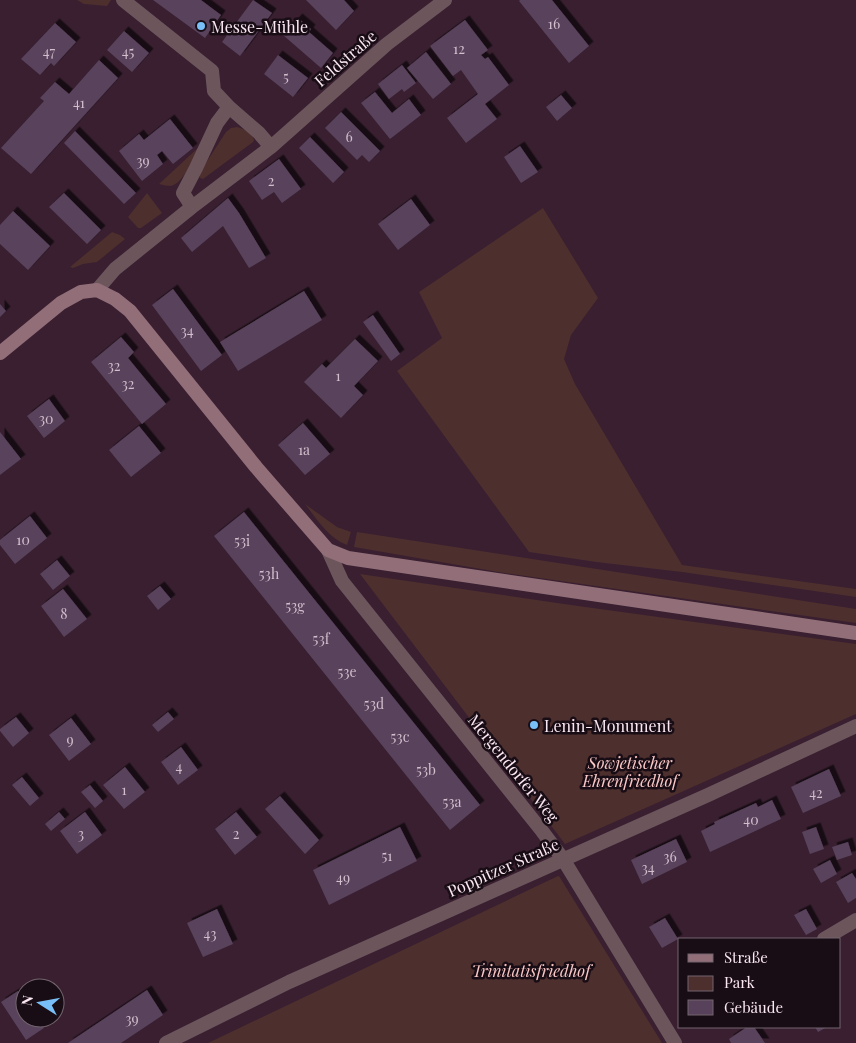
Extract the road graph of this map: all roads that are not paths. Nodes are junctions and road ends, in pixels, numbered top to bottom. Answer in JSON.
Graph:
{"nodes":[{"id":1,"x":122,"y":0,"type":"edge"},
{"id":2,"x":445,"y":0,"type":"edge"},
{"id":3,"x":229,"y":107,"type":"junction"},
{"id":4,"x":271,"y":146,"type":"junction"},
{"id":5,"x":192,"y":207,"type":"junction"},
{"id":6,"x":97,"y":290,"type":"junction"},
{"id":7,"x":0,"y":353,"type":"edge"},
{"id":8,"x":328,"y":550,"type":"junction"},
{"id":9,"x":856,"y":633,"type":"edge"},
{"id":10,"x":856,"y":726,"type":"edge"},
{"id":11,"x":563,"y":859,"type":"junction"},
{"id":12,"x":856,"y":920,"type":"edge"},
{"id":13,"x":826,"y":938,"type":"edge"},
{"id":14,"x":674,"y":1033,"type":"edge"},
{"id":15,"x":166,"y":1043,"type":"edge"}],
"edges":[{"from":1,"to":3,"type":"street"},
{"from":2,"to":4,"type":"street","name":"Feldstraße"},
{"from":3,"to":4,"type":"street"},
{"from":3,"to":5,"type":"street"},
{"from":4,"to":5,"type":"street","name":"Feldstraße"},
{"from":5,"to":6,"type":"street","name":"Feldstraße"},
{"from":6,"to":7,"type":"main road"},
{"from":6,"to":8,"type":"main road"},
{"from":8,"to":9,"type":"main road"},
{"from":8,"to":11,"type":"street","name":"Mergendorfer Weg"},
{"from":10,"to":11,"type":"street","name":"Poppitzer Straße"},
{"from":11,"to":14,"type":"street","name":"Mergendorfer Weg"},
{"from":11,"to":15,"type":"street","name":"Poppitzer Straße"},
{"from":12,"to":13,"type":"street"}]}
